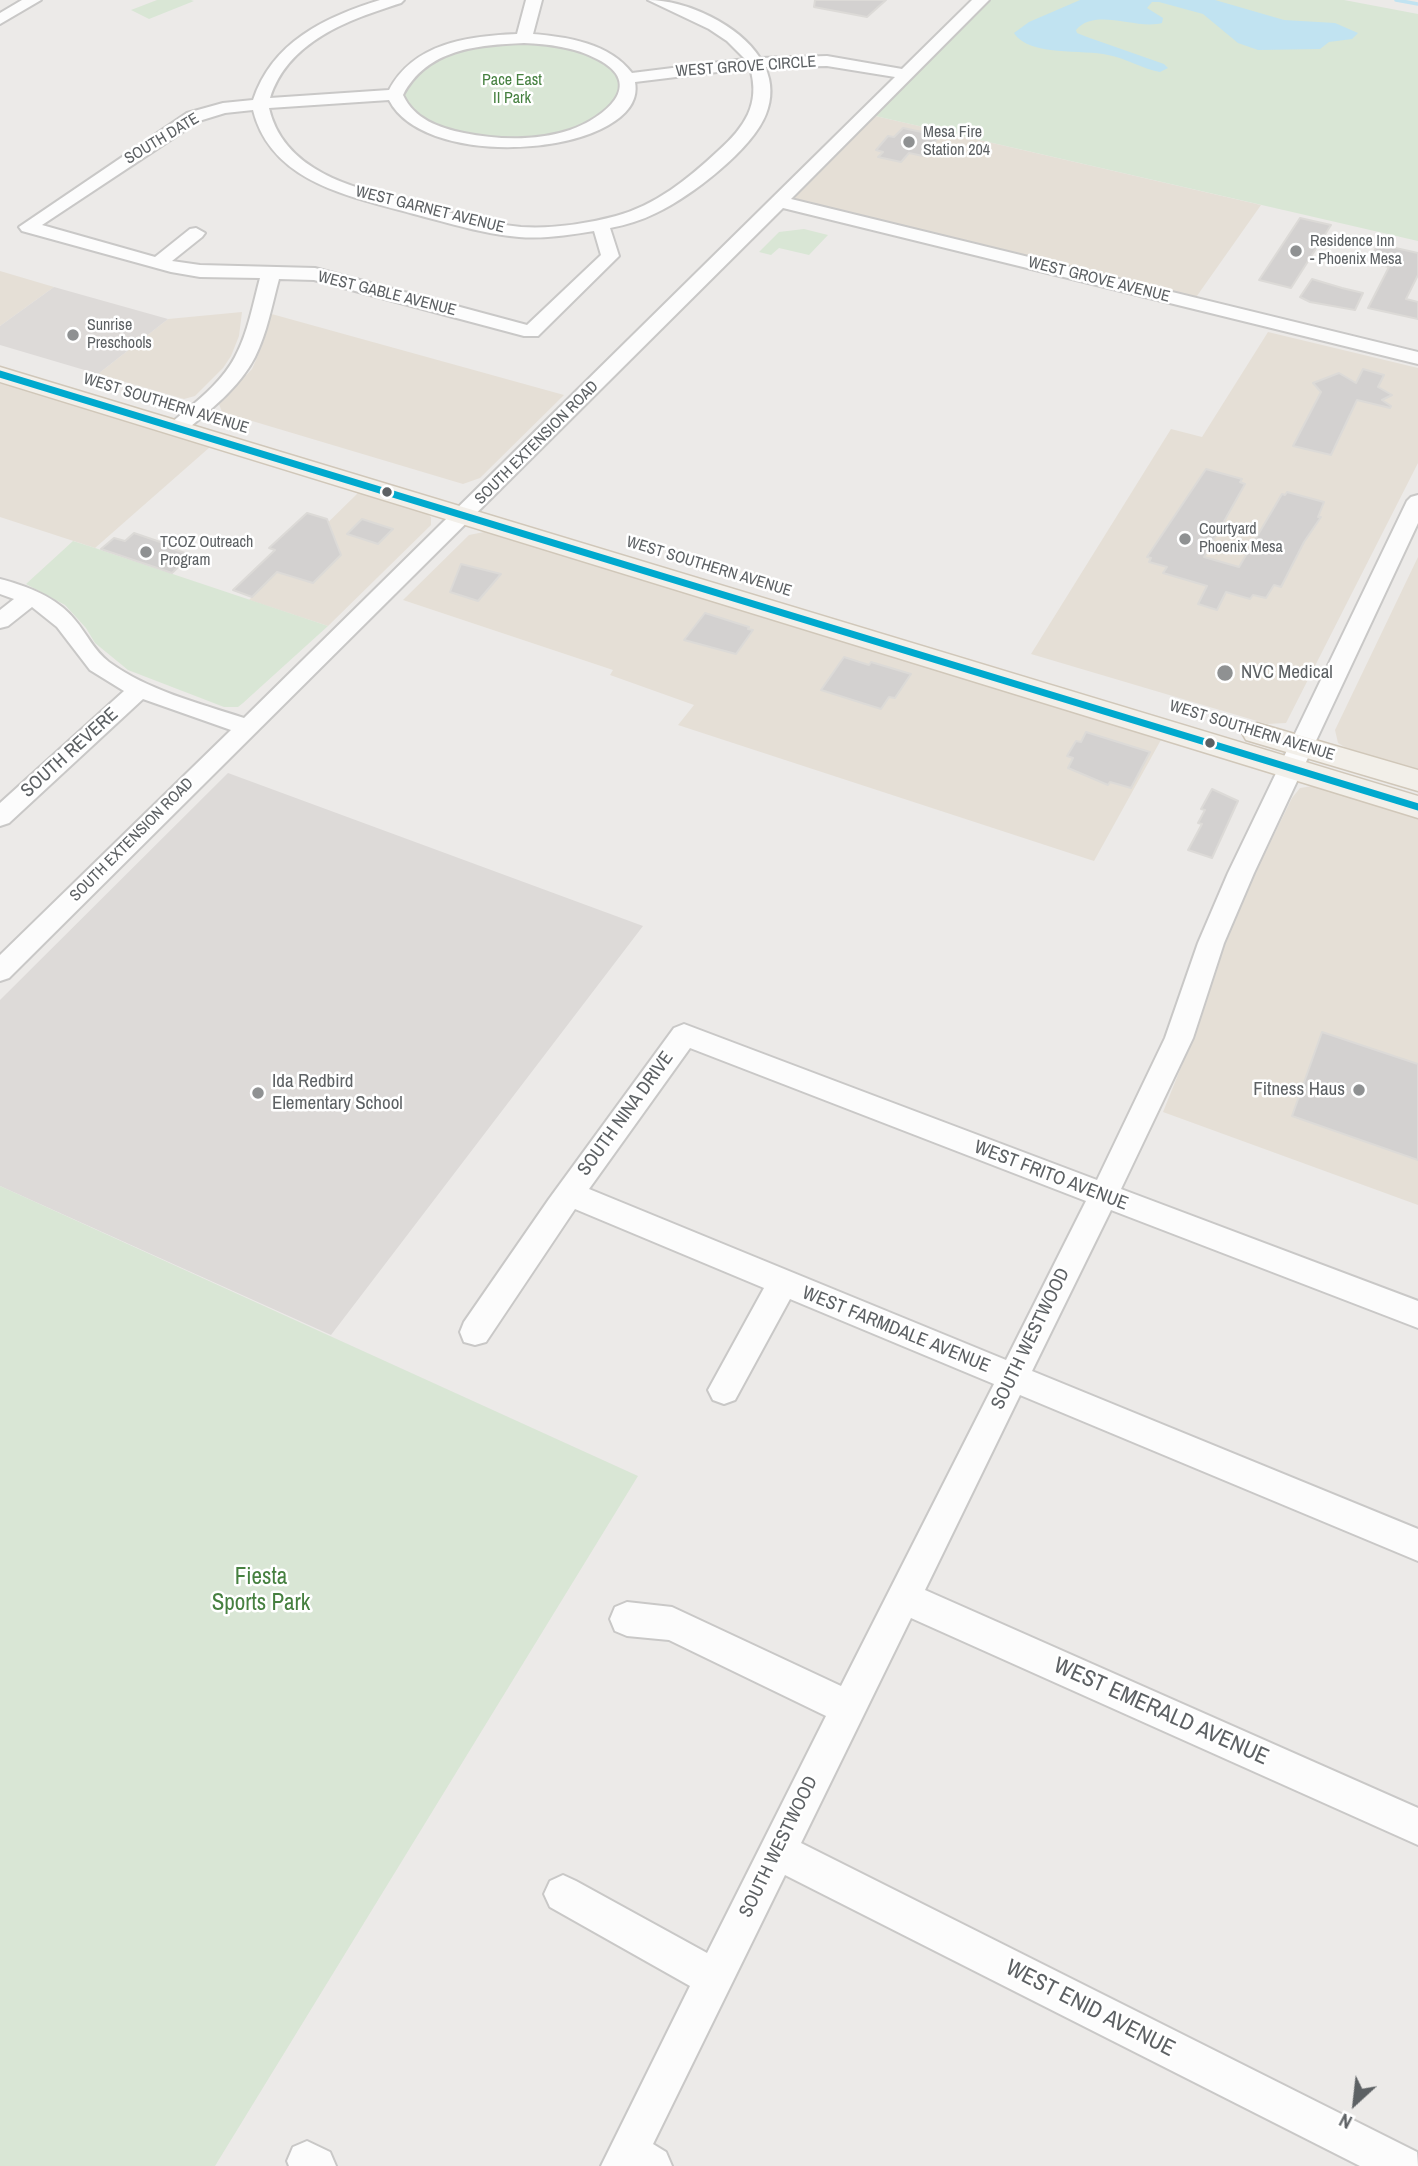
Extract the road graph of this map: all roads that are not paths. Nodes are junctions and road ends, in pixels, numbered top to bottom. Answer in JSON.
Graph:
{"nodes":[{"id":1,"x":33,"y":0,"type":"edge"},
{"id":2,"x":396,"y":0,"type":"edge"},
{"id":3,"x":534,"y":0,"type":"edge"},
{"id":4,"x":656,"y":0,"type":"edge"},
{"id":5,"x":981,"y":0,"type":"edge"},
{"id":6,"x":0,"y":19,"type":"edge"},
{"id":7,"x":524,"y":38,"type":"junction"},
{"id":8,"x":757,"y":63,"type":"junction"},
{"id":9,"x":906,"y":75,"type":"junction"},
{"id":10,"x":628,"y":78,"type":"junction"},
{"id":11,"x":395,"y":96,"type":"junction"},
{"id":12,"x":260,"y":104,"type":"junction"},
{"id":13,"x":546,"y":140,"type":"junction"},
{"id":14,"x":555,"y":158,"type":"dead end"},
{"id":15,"x":780,"y":202,"type":"junction"},
{"id":16,"x":600,"y":225,"type":"junction"},
{"id":17,"x":28,"y":227,"type":"joint"},
{"id":18,"x":196,"y":233,"type":"dead end"},
{"id":19,"x":157,"y":264,"type":"junction"},
{"id":20,"x":271,"y":273,"type":"junction"},
{"id":21,"x":0,"y":354,"type":"edge"},
{"id":22,"x":1418,"y":358,"type":"edge"},
{"id":23,"x":0,"y":374,"type":"edge"},
{"id":24,"x":186,"y":420,"type":"junction"},
{"id":25,"x":1418,"y":501,"type":"edge"},
{"id":26,"x":472,"y":507,"type":"junction"},
{"id":27,"x":610,"y":560,"type":"junction"},
{"id":28,"x":750,"y":579,"type":"junction"},
{"id":29,"x":0,"y":586,"type":"edge"},
{"id":30,"x":31,"y":597,"type":"junction"},
{"id":31,"x":0,"y":621,"type":"edge"},
{"id":32,"x":950,"y":652,"type":"junction"},
{"id":33,"x":141,"y":688,"type":"junction"},
{"id":34,"x":247,"y":727,"type":"junction"},
{"id":35,"x":1295,"y":757,"type":"junction"},
{"id":36,"x":1418,"y":781,"type":"edge"},
{"id":37,"x":1418,"y":793,"type":"edge"},
{"id":38,"x":10,"y":794,"type":"edge"},
{"id":39,"x":1418,"y":807,"type":"edge"},
{"id":40,"x":0,"y":817,"type":"edge"},
{"id":41,"x":0,"y":971,"type":"edge"},
{"id":42,"x":684,"y":1035,"type":"joint"},
{"id":43,"x":569,"y":1194,"type":"junction"},
{"id":44,"x":1102,"y":1196,"type":"junction"},
{"id":45,"x":783,"y":1283,"type":"junction"},
{"id":46,"x":1418,"y":1315,"type":"edge"},
{"id":47,"x":475,"y":1332,"type":"dead end"},
{"id":48,"x":1012,"y":1378,"type":"junction"},
{"id":49,"x":724,"y":1390,"type":"dead end"},
{"id":50,"x":1418,"y":1545,"type":"edge"},
{"id":51,"x":903,"y":1597,"type":"junction"},
{"id":52,"x":627,"y":1619,"type":"dead end"},
{"id":53,"x":848,"y":1708,"type":"junction"},
{"id":54,"x":1418,"y":1828,"type":"edge"},
{"id":55,"x":777,"y":1851,"type":"junction"},
{"id":56,"x":563,"y":1894,"type":"dead end"},
{"id":57,"x":714,"y":1978,"type":"junction"},
{"id":58,"x":634,"y":2161,"type":"edge"},
{"id":59,"x":1403,"y":2166,"type":"edge"}],
"edges":[{"from":1,"to":6,"type":"street"},
{"from":2,"to":12,"type":"street"},
{"from":3,"to":7,"type":"street"},
{"from":4,"to":8,"type":"street"},
{"from":5,"to":9,"type":"street","name":"SOUTH EXTENSION ROAD"},
{"from":7,"to":10,"type":"street"},
{"from":7,"to":11,"type":"street"},
{"from":8,"to":9,"type":"street","name":"WEST GROVE CIRCLE"},
{"from":8,"to":10,"type":"street","name":"WEST GROVE CIRCLE"},
{"from":8,"to":16,"type":"street"},
{"from":9,"to":15,"type":"street","name":"SOUTH EXTENSION ROAD"},
{"from":10,"to":13,"type":"street"},
{"from":11,"to":12,"type":"street"},
{"from":11,"to":13,"type":"street"},
{"from":12,"to":16,"type":"street","name":"WEST GARNET AVENUE"},
{"from":12,"to":17,"type":"street","name":"SOUTH DATE"},
{"from":13,"to":14,"type":"street"},
{"from":15,"to":22,"type":"street","name":"WEST GROVE AVENUE"},
{"from":15,"to":26,"type":"street","name":"SOUTH EXTENSION ROAD"},
{"from":16,"to":20,"type":"street","name":"WEST GABLE AVENUE"},
{"from":17,"to":19,"type":"street","name":"WEST GABLE AVENUE"},
{"from":18,"to":19,"type":"street"},
{"from":19,"to":20,"type":"street","name":"WEST GABLE AVENUE"},
{"from":20,"to":24,"type":"street"},
{"from":21,"to":24,"type":"main road","name":"WEST SOUTHERN AVENUE"},
{"from":23,"to":24,"type":"main road","name":"WEST SOUTHERN AVENUE"},
{"from":24,"to":26,"type":"main road","name":"WEST SOUTHERN AVENUE"},
{"from":25,"to":35,"type":"street","name":"SOUTH WESTWOOD"},
{"from":26,"to":27,"type":"main road","name":"WEST SOUTHERN AVENUE"},
{"from":26,"to":28,"type":"main road","name":"WEST SOUTHERN AVENUE"},
{"from":26,"to":34,"type":"street","name":"SOUTH EXTENSION ROAD"},
{"from":27,"to":28,"type":"main road"},
{"from":27,"to":32,"type":"main road","name":"WEST SOUTHERN AVENUE"},
{"from":28,"to":32,"type":"main road","name":"WEST SOUTHERN AVENUE"},
{"from":29,"to":30,"type":"street"},
{"from":30,"to":31,"type":"street"},
{"from":30,"to":33,"type":"street"},
{"from":32,"to":35,"type":"main road","name":"WEST SOUTHERN AVENUE"},
{"from":32,"to":35,"type":"main road","name":"WEST SOUTHERN AVENUE"},
{"from":33,"to":34,"type":"street"},
{"from":33,"to":38,"type":"street","name":"SOUTH REVERE"},
{"from":34,"to":41,"type":"street","name":"SOUTH EXTENSION ROAD"},
{"from":35,"to":36,"type":"main road","name":"WEST SOUTHERN AVENUE"},
{"from":35,"to":37,"type":"main road"},
{"from":35,"to":39,"type":"main road","name":"WEST SOUTHERN AVENUE"},
{"from":35,"to":44,"type":"street","name":"SOUTH WESTWOOD"},
{"from":38,"to":40,"type":"street","name":"SOUTH REVERE"},
{"from":42,"to":43,"type":"street","name":"SOUTH NINA DRIVE"},
{"from":42,"to":44,"type":"street","name":"WEST FRITO AVENUE"},
{"from":43,"to":45,"type":"street","name":"WEST FARMDALE AVENUE"},
{"from":43,"to":47,"type":"street","name":"SOUTH NINA DRIVE"},
{"from":44,"to":46,"type":"street","name":"WEST FRITO AVENUE"},
{"from":44,"to":48,"type":"street","name":"SOUTH WESTWOOD"},
{"from":45,"to":48,"type":"street","name":"WEST FARMDALE AVENUE"},
{"from":45,"to":49,"type":"street"},
{"from":48,"to":50,"type":"street","name":"WEST FARMDALE AVENUE"},
{"from":48,"to":51,"type":"street","name":"SOUTH WESTWOOD"},
{"from":51,"to":53,"type":"street","name":"SOUTH WESTWOOD"},
{"from":51,"to":54,"type":"street","name":"WEST EMERALD AVENUE"},
{"from":52,"to":53,"type":"street"},
{"from":53,"to":55,"type":"street","name":"SOUTH WESTWOOD"},
{"from":55,"to":57,"type":"street","name":"SOUTH WESTWOOD"},
{"from":55,"to":59,"type":"street","name":"WEST ENID AVENUE"},
{"from":56,"to":57,"type":"street"},
{"from":57,"to":58,"type":"street","name":"SOUTH WESTWOOD"}]}
